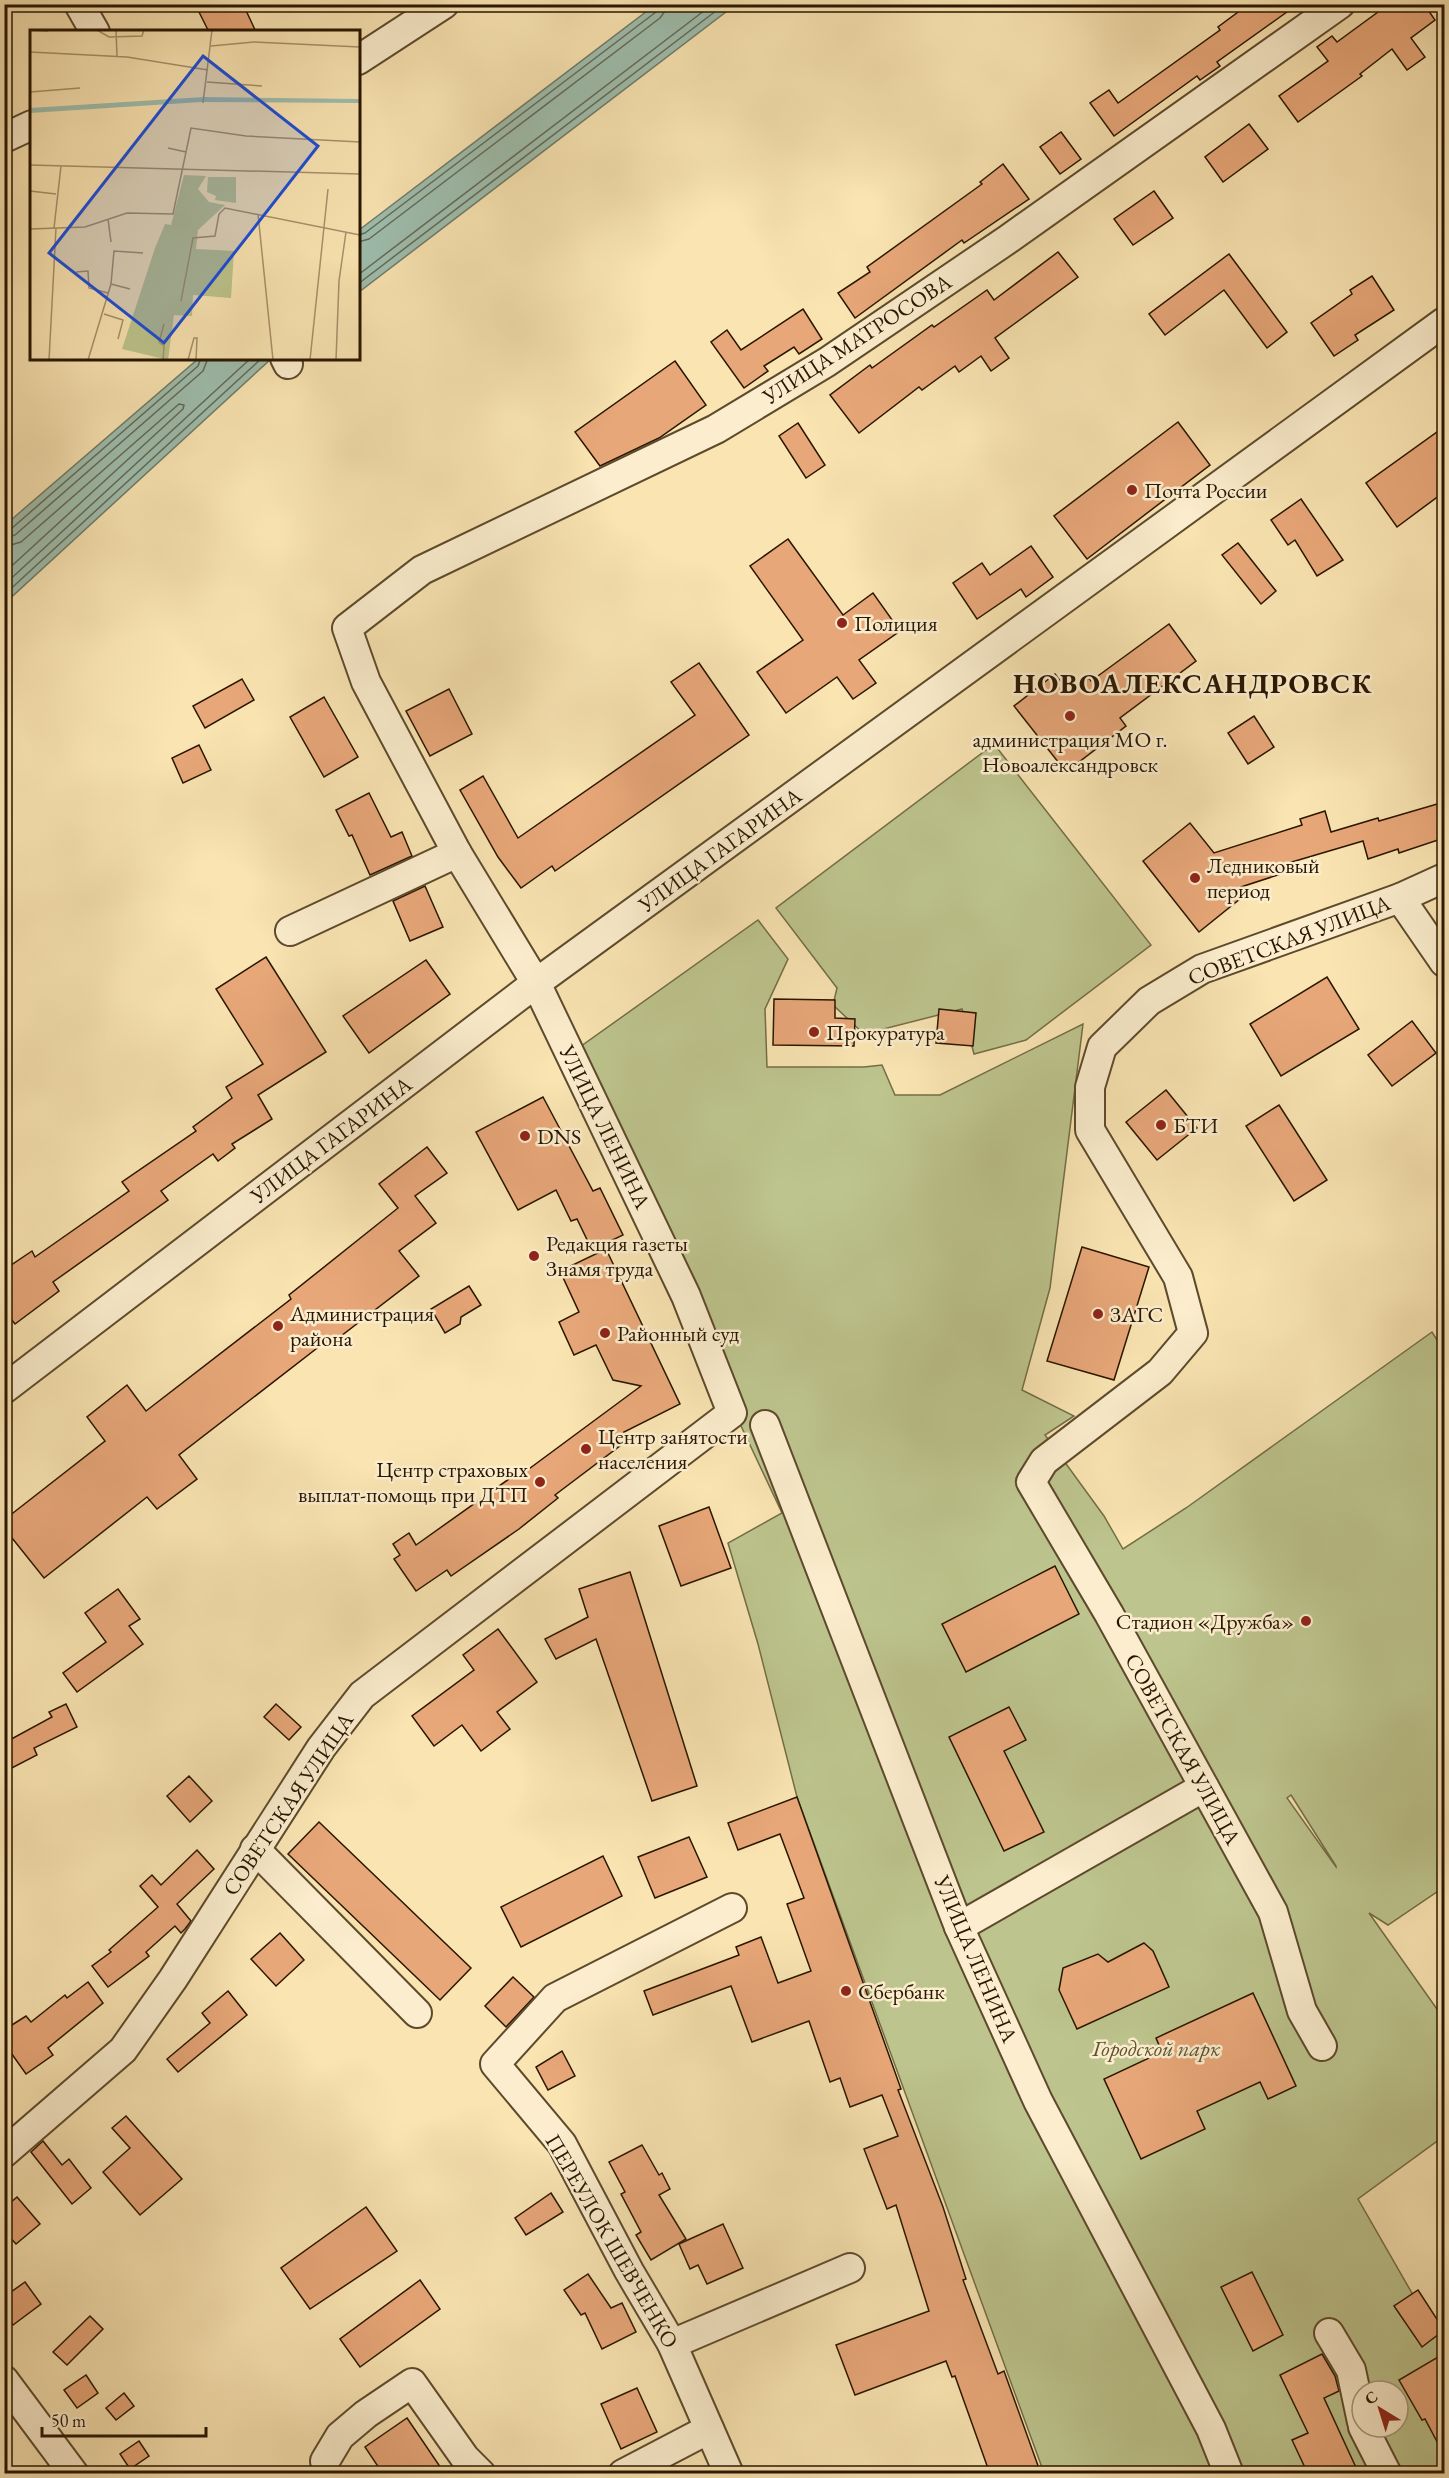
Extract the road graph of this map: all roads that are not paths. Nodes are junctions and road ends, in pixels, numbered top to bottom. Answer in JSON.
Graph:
{"nodes":[{"id":1,"x":79,"y":4,"type":"edge"},
{"id":2,"x":444,"y":4,"type":"edge"},
{"id":3,"x":1340,"y":4,"type":"edge"},
{"id":4,"x":94,"y":30,"type":"edge"},
{"id":5,"x":360,"y":59,"type":"edge"},
{"id":6,"x":30,"y":126,"type":"edge"},
{"id":7,"x":4,"y":138,"type":"edge"},
{"id":8,"x":1444,"y":322,"type":"edge"},
{"id":9,"x":347,"y":628,"type":"joint"},
{"id":10,"x":457,"y":853,"type":"junction"},
{"id":11,"x":1444,"y":878,"type":"edge"},
{"id":12,"x":1400,"y":898,"type":"junction"},
{"id":13,"x":290,"y":931,"type":"dead end"},
{"id":14,"x":1444,"y":962,"type":"edge"},
{"id":15,"x":536,"y":983,"type":"junction"},
{"id":16,"x":4,"y":1389,"type":"edge"},
{"id":17,"x":732,"y":1413,"type":"joint"},
{"id":18,"x":765,"y":1425,"type":"dead end"},
{"id":19,"x":1204,"y":1787,"type":"junction"},
{"id":20,"x":255,"y":1849,"type":"junction"},
{"id":21,"x":732,"y":1908,"type":"dead end"},
{"id":22,"x":959,"y":1927,"type":"junction"},
{"id":23,"x":417,"y":2013,"type":"dead end"},
{"id":24,"x":1322,"y":2046,"type":"dead end"},
{"id":25,"x":4,"y":2153,"type":"edge"},
{"id":26,"x":850,"y":2268,"type":"dead end"},
{"id":27,"x":1329,"y":2333,"type":"dead end"},
{"id":28,"x":672,"y":2344,"type":"junction"},
{"id":29,"x":1353,"y":2379,"type":"edge"},
{"id":30,"x":4,"y":2380,"type":"edge"},
{"id":31,"x":709,"y":2429,"type":"junction"},
{"id":32,"x":1369,"y":2439,"type":"edge"},
{"id":33,"x":325,"y":2461,"type":"dead end"},
{"id":34,"x":74,"y":2474,"type":"edge"},
{"id":35,"x":482,"y":2474,"type":"edge"},
{"id":36,"x":623,"y":2474,"type":"edge"},
{"id":37,"x":729,"y":2474,"type":"edge"},
{"id":38,"x":1230,"y":2474,"type":"edge"},
{"id":39,"x":1387,"y":2474,"type":"edge"}],
"edges":[{"from":1,"to":4,"type":"street"},
{"from":2,"to":5,"type":"street"},
{"from":3,"to":9,"type":"street","name":"УЛИЦА МАТРОСОВА"},
{"from":6,"to":7,"type":"street"},
{"from":8,"to":15,"type":"street","name":"УЛИЦА ГАГАРИНА"},
{"from":9,"to":10,"type":"street","name":"УЛИЦА ЛЕНИНА"},
{"from":10,"to":13,"type":"street"},
{"from":10,"to":15,"type":"street","name":"УЛИЦА ЛЕНИНА"},
{"from":11,"to":12,"type":"street","name":"СОВЕТСКАЯ УЛИЦА"},
{"from":12,"to":14,"type":"street"},
{"from":12,"to":19,"type":"street","name":"СОВЕТСКАЯ УЛИЦА"},
{"from":15,"to":16,"type":"street","name":"УЛИЦА ГАГАРИНА"},
{"from":15,"to":17,"type":"street","name":"УЛИЦА ЛЕНИНА"},
{"from":17,"to":20,"type":"street","name":"СОВЕТСКАЯ УЛИЦА"},
{"from":18,"to":22,"type":"street","name":"УЛИЦА ЛЕНИНА"},
{"from":19,"to":22,"type":"street"},
{"from":19,"to":24,"type":"street","name":"СОВЕТСКАЯ УЛИЦА"},
{"from":20,"to":23,"type":"street"},
{"from":20,"to":25,"type":"street","name":"СОВЕТСКАЯ УЛИЦА"},
{"from":21,"to":28,"type":"street","name":"ПЕРЕУЛОК ШЕВЧЕНКО"},
{"from":22,"to":38,"type":"street","name":"УЛИЦА ЛЕНИНА"},
{"from":26,"to":28,"type":"street"},
{"from":27,"to":29,"type":"street"},
{"from":28,"to":31,"type":"street","name":"ПЕРЕУЛОК ШЕВЧЕНКО"},
{"from":30,"to":34,"type":"street"},
{"from":31,"to":36,"type":"street"},
{"from":31,"to":37,"type":"street","name":"ПЕРЕУЛОК ШЕВЧЕНКО"},
{"from":32,"to":39,"type":"street"},
{"from":33,"to":35,"type":"street"}]}
